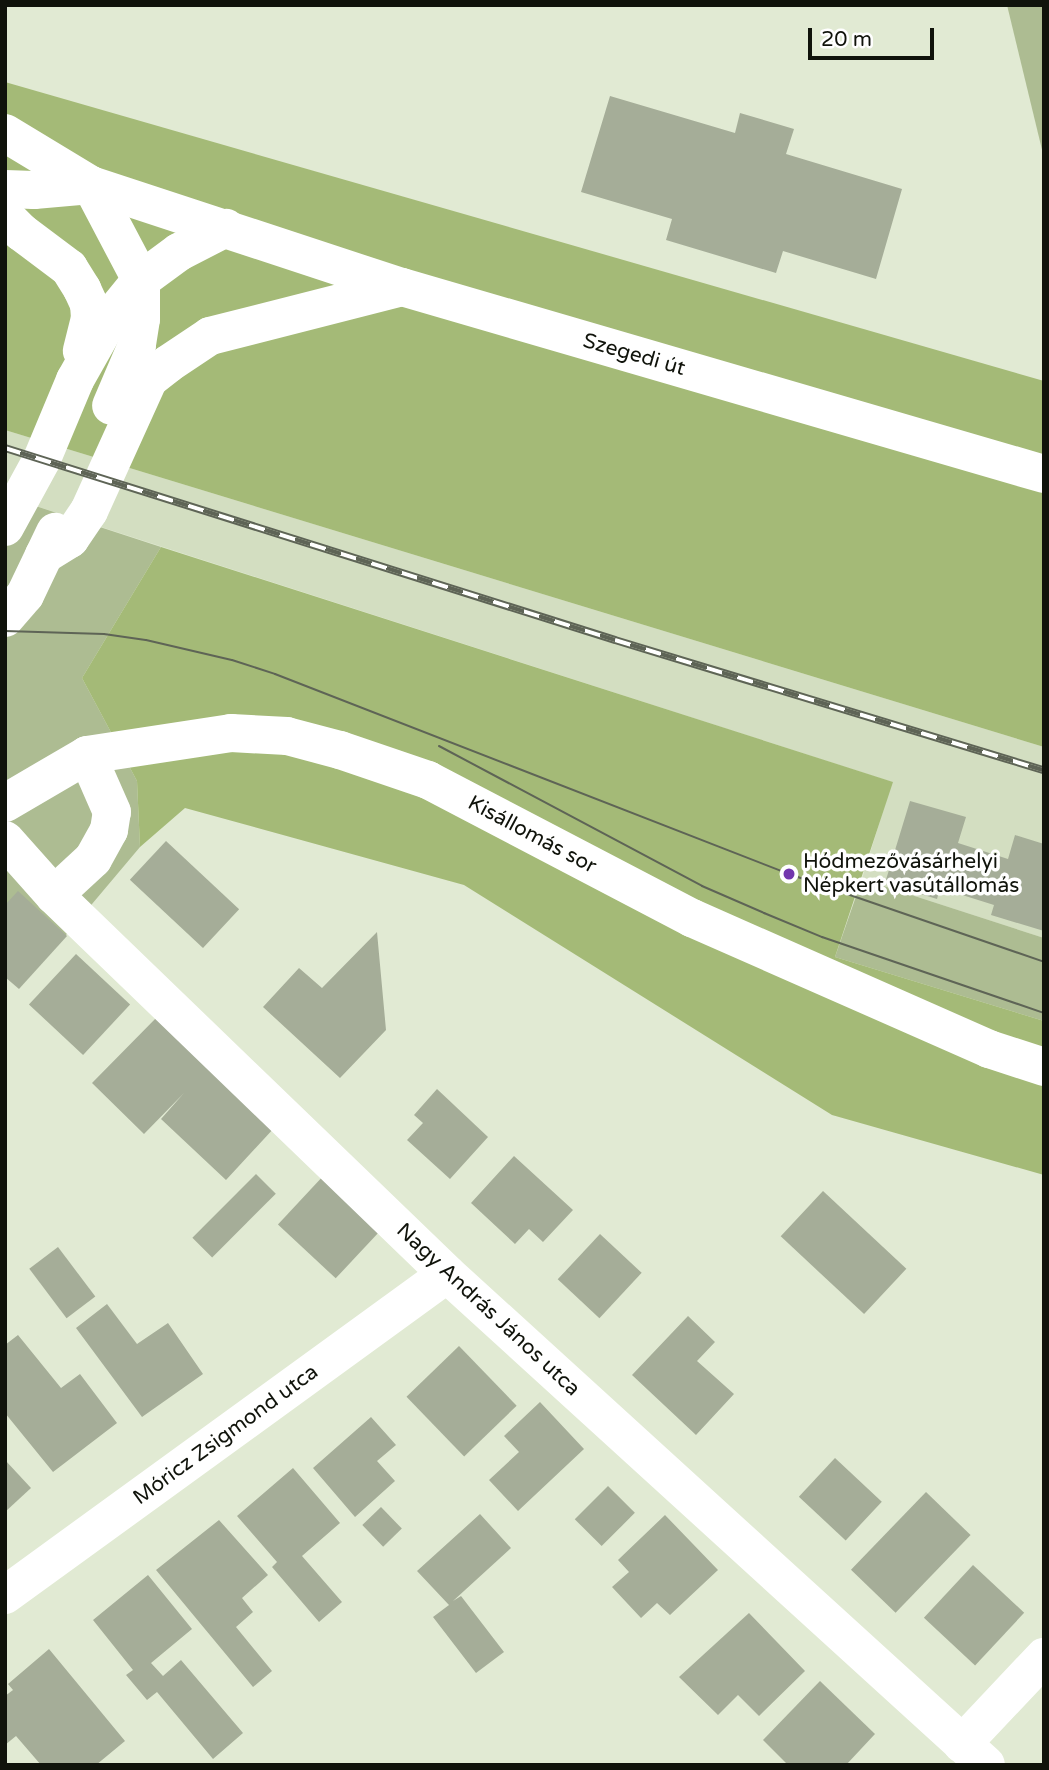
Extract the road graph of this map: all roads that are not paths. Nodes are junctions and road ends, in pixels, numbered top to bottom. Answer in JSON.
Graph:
{"nodes":[{"id":1,"x":5,"y":134,"type":"edge"},
{"id":2,"x":91,"y":185,"type":"junction"},
{"id":3,"x":5,"y":189,"type":"edge"},
{"id":4,"x":5,"y":216,"type":"edge"},
{"id":5,"x":226,"y":228,"type":"junction"},
{"id":6,"x":141,"y":280,"type":"junction"},
{"id":7,"x":402,"y":287,"type":"junction"},
{"id":8,"x":75,"y":380,"type":"junction"},
{"id":9,"x":1044,"y":474,"type":"edge"},
{"id":10,"x":5,"y":527,"type":"edge"},
{"id":11,"x":44,"y":555,"type":"junction"},
{"id":12,"x":5,"y":618,"type":"edge"},
{"id":13,"x":87,"y":755,"type":"junction"},
{"id":14,"x":5,"y":803,"type":"edge"},
{"id":15,"x":5,"y":840,"type":"edge"},
{"id":16,"x":54,"y":895,"type":"junction"},
{"id":17,"x":1044,"y":1067,"type":"edge"},
{"id":18,"x":447,"y":1274,"type":"junction"},
{"id":19,"x":5,"y":1595,"type":"edge"},
{"id":20,"x":1044,"y":1657,"type":"edge"},
{"id":21,"x":973,"y":1758,"type":"edge"}],
"edges":[{"from":1,"to":2,"type":"street"},
{"from":2,"to":3,"type":"street"},
{"from":2,"to":5,"type":"street","name":"Szegedi út"},
{"from":2,"to":6,"type":"street"},
{"from":4,"to":8,"type":"street"},
{"from":5,"to":6,"type":"street"},
{"from":5,"to":7,"type":"street","name":"Szegedi út"},
{"from":6,"to":8,"type":"street"},
{"from":6,"to":11,"type":"street"},
{"from":7,"to":9,"type":"street","name":"Szegedi út"},
{"from":7,"to":11,"type":"street"},
{"from":8,"to":10,"type":"street"},
{"from":11,"to":12,"type":"street"},
{"from":13,"to":14,"type":"street","name":"Kisállomás sor"},
{"from":13,"to":16,"type":"street"},
{"from":13,"to":17,"type":"street","name":"Kisállomás sor"},
{"from":15,"to":16,"type":"street","name":"Nagy András János utca"},
{"from":16,"to":18,"type":"street","name":"Nagy András János utca"},
{"from":18,"to":19,"type":"street","name":"Móricz Zsigmond utca"},
{"from":18,"to":21,"type":"street","name":"Nagy András János utca"},
{"from":20,"to":21,"type":"street"}]}
